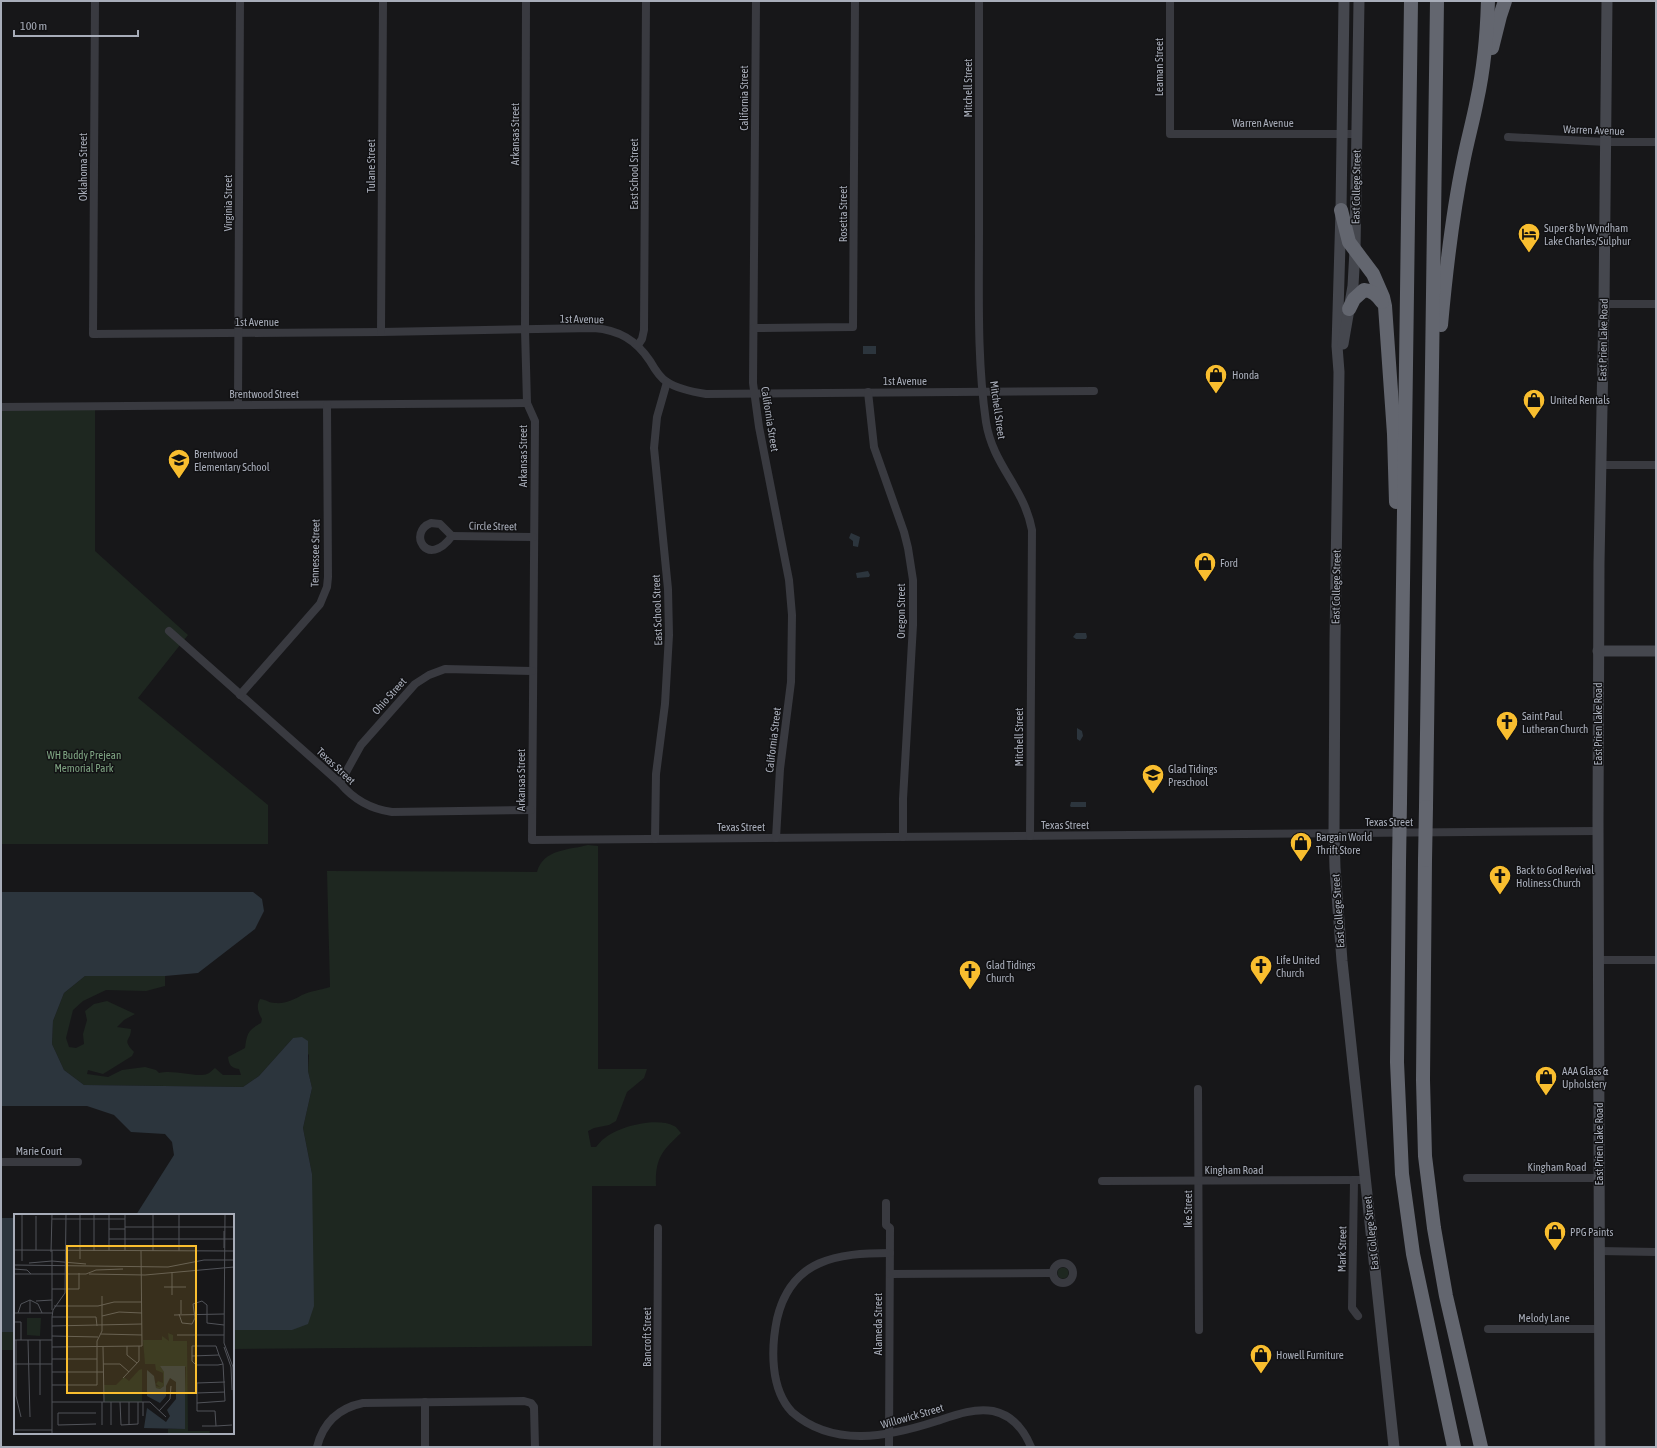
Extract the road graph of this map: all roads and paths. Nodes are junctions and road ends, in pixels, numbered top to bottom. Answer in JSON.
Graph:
{"nodes":[{"id":1,"x":95,"y":1,"type":"edge"},
{"id":2,"x":240,"y":1,"type":"edge"},
{"id":3,"x":382,"y":1,"type":"edge"},
{"id":4,"x":526,"y":1,"type":"edge"},
{"id":5,"x":646,"y":1,"type":"edge"},
{"id":6,"x":756,"y":1,"type":"edge"},
{"id":7,"x":856,"y":1,"type":"edge"},
{"id":8,"x":979,"y":1,"type":"edge"},
{"id":9,"x":1170,"y":1,"type":"edge"},
{"id":10,"x":1344,"y":1,"type":"edge"},
{"id":11,"x":1359,"y":1,"type":"edge"},
{"id":12,"x":1488,"y":1,"type":"edge"},
{"id":13,"x":1505,"y":1,"type":"edge"},
{"id":14,"x":1607,"y":1,"type":"edge"},
{"id":15,"x":1411,"y":4,"type":"edge"},
{"id":16,"x":1437,"y":4,"type":"edge"},
{"id":17,"x":1477,"y":100,"type":"junction"},
{"id":18,"x":1170,"y":134,"type":"joint"},
{"id":19,"x":1341,"y":134,"type":"junction"},
{"id":20,"x":1357,"y":134,"type":"junction"},
{"id":21,"x":1508,"y":137,"type":"dead end"},
{"id":22,"x":1606,"y":142,"type":"junction"},
{"id":23,"x":1656,"y":142,"type":"edge"},
{"id":24,"x":1341,"y":210,"type":"junction"},
{"id":25,"x":1355,"y":250,"type":"junction"},
{"id":26,"x":1604,"y":304,"type":"junction"},
{"id":27,"x":1656,"y":304,"type":"edge"},
{"id":28,"x":1385,"y":306,"type":"junction"},
{"id":29,"x":1349,"y":309,"type":"junction"},
{"id":30,"x":754,"y":328,"type":"junction"},
{"id":31,"x":525,"y":330,"type":"junction"},
{"id":32,"x":381,"y":332,"type":"junction"},
{"id":33,"x":238,"y":333,"type":"junction"},
{"id":34,"x":93,"y":334,"type":"joint"},
{"id":35,"x":638,"y":345,"type":"junction"},
{"id":36,"x":1339,"y":372,"type":"junction"},
{"id":37,"x":667,"y":382,"type":"junction"},
{"id":38,"x":1094,"y":391,"type":"dead end"},
{"id":39,"x":868,"y":392,"type":"junction"},
{"id":40,"x":983,"y":392,"type":"junction"},
{"id":41,"x":754,"y":393,"type":"junction"},
{"id":42,"x":527,"y":403,"type":"junction"},
{"id":43,"x":238,"y":405,"type":"junction"},
{"id":44,"x":328,"y":405,"type":"junction"},
{"id":45,"x":1,"y":407,"type":"edge"},
{"id":46,"x":1432,"y":411,"type":"junction"},
{"id":47,"x":1600,"y":465,"type":"junction"},
{"id":48,"x":1656,"y":465,"type":"edge"},
{"id":49,"x":452,"y":536,"type":"dead end"},
{"id":50,"x":533,"y":537,"type":"junction"},
{"id":51,"x":1403,"y":626,"type":"junction"},
{"id":52,"x":169,"y":631,"type":"dead end"},
{"id":53,"x":1656,"y":651,"type":"edge"},
{"id":54,"x":1598,"y":652,"type":"junction"},
{"id":55,"x":532,"y":671,"type":"junction"},
{"id":56,"x":240,"y":695,"type":"junction"},
{"id":57,"x":340,"y":783,"type":"junction"},
{"id":58,"x":531,"y":810,"type":"junction"},
{"id":59,"x":1598,"y":831,"type":"junction"},
{"id":60,"x":1334,"y":834,"type":"junction"},
{"id":61,"x":1030,"y":836,"type":"junction"},
{"id":62,"x":903,"y":837,"type":"junction"},
{"id":63,"x":776,"y":838,"type":"junction"},
{"id":64,"x":655,"y":839,"type":"junction"},
{"id":65,"x":532,"y":840,"type":"joint"},
{"id":66,"x":1599,"y":960,"type":"junction"},
{"id":67,"x":1656,"y":960,"type":"edge"},
{"id":68,"x":1198,"y":1089,"type":"dead end"},
{"id":69,"x":1,"y":1162,"type":"edge"},
{"id":70,"x":78,"y":1162,"type":"dead end"},
{"id":71,"x":1467,"y":1178,"type":"dead end"},
{"id":72,"x":1599,"y":1178,"type":"junction"},
{"id":73,"x":1354,"y":1180,"type":"junction"},
{"id":74,"x":1366,"y":1180,"type":"junction"},
{"id":75,"x":1102,"y":1181,"type":"dead end"},
{"id":76,"x":1199,"y":1181,"type":"junction"},
{"id":77,"x":886,"y":1203,"type":"dead end"},
{"id":78,"x":658,"y":1228,"type":"dead end"},
{"id":79,"x":1600,"y":1251,"type":"junction"},
{"id":80,"x":1656,"y":1252,"type":"edge"},
{"id":81,"x":890,"y":1253,"type":"junction"},
{"id":82,"x":1052,"y":1273,"type":"dead end"},
{"id":83,"x":890,"y":1274,"type":"junction"},
{"id":84,"x":1358,"y":1316,"type":"dead end"},
{"id":85,"x":1488,"y":1329,"type":"dead end"},
{"id":86,"x":1600,"y":1329,"type":"junction"},
{"id":87,"x":1199,"y":1330,"type":"dead end"},
{"id":88,"x":426,"y":1402,"type":"junction"},
{"id":89,"x":889,"y":1435,"type":"junction"},
{"id":90,"x":317,"y":1447,"type":"edge"},
{"id":91,"x":425,"y":1447,"type":"edge"},
{"id":92,"x":535,"y":1447,"type":"edge"},
{"id":93,"x":657,"y":1447,"type":"edge"},
{"id":94,"x":889,"y":1447,"type":"edge"},
{"id":95,"x":1031,"y":1447,"type":"edge"},
{"id":96,"x":1394,"y":1447,"type":"edge"},
{"id":97,"x":1454,"y":1447,"type":"edge"},
{"id":98,"x":1481,"y":1447,"type":"edge"},
{"id":99,"x":1600,"y":1447,"type":"edge"}],
"edges":[{"from":1,"to":34,"type":"street","name":"Oklahoma Street"},
{"from":2,"to":33,"type":"street","name":"Virginia Street"},
{"from":3,"to":32,"type":"street","name":"Tulane Street"},
{"from":4,"to":31,"type":"street","name":"Arkansas Street"},
{"from":5,"to":35,"type":"street","name":"East School Street"},
{"from":6,"to":30,"type":"street","name":"California Street"},
{"from":7,"to":30,"type":"street","name":"Rosetta Street"},
{"from":8,"to":40,"type":"street","name":"Mitchell Street"},
{"from":9,"to":18,"type":"street","name":"Leaman Street"},
{"from":10,"to":19,"type":"street","name":"East College Street"},
{"from":11,"to":20,"type":"street","name":"East College Street"},
{"from":12,"to":17,"type":"highway"},
{"from":13,"to":17,"type":"highway"},
{"from":14,"to":22,"type":"street","name":"East Prien Lake Road"},
{"from":15,"to":51,"type":"highway"},
{"from":16,"to":46,"type":"highway"},
{"from":17,"to":46,"type":"highway"},
{"from":18,"to":19,"type":"street","name":"Warren Avenue"},
{"from":19,"to":20,"type":"street","name":"Warren Avenue"},
{"from":19,"to":24,"type":"street","name":"East College Street"},
{"from":20,"to":25,"type":"street","name":"East College Street"},
{"from":21,"to":22,"type":"street","name":"Warren Avenue"},
{"from":22,"to":23,"type":"street","name":"Warren Avenue"},
{"from":22,"to":26,"type":"street","name":"East Prien Lake Road"},
{"from":24,"to":25,"type":"highway"},
{"from":24,"to":36,"type":"street","name":"East College Street"},
{"from":25,"to":28,"type":"highway"},
{"from":25,"to":29,"type":"street","name":"East College Street"},
{"from":26,"to":27,"type":"street"},
{"from":26,"to":47,"type":"street","name":"East Prien Lake Road"},
{"from":28,"to":29,"type":"highway"},
{"from":28,"to":51,"type":"highway"},
{"from":29,"to":36,"type":"street","name":"East College Street"},
{"from":30,"to":41,"type":"street","name":"California Street"},
{"from":31,"to":32,"type":"street","name":"1st Avenue"},
{"from":31,"to":35,"type":"street","name":"1st Avenue"},
{"from":31,"to":42,"type":"street","name":"Arkansas Street"},
{"from":32,"to":33,"type":"street","name":"1st Avenue"},
{"from":33,"to":34,"type":"street","name":"1st Avenue"},
{"from":33,"to":43,"type":"street","name":"Virginia Street"},
{"from":35,"to":37,"type":"street","name":"1st Avenue"},
{"from":36,"to":60,"type":"street","name":"East College Street"},
{"from":37,"to":41,"type":"street","name":"1st Avenue"},
{"from":37,"to":64,"type":"street","name":"East School Street"},
{"from":38,"to":40,"type":"street","name":"1st Avenue"},
{"from":39,"to":40,"type":"street","name":"1st Avenue"},
{"from":39,"to":41,"type":"street","name":"1st Avenue"},
{"from":39,"to":62,"type":"street","name":"Oregon Street"},
{"from":40,"to":61,"type":"street","name":"Mitchell Street"},
{"from":41,"to":63,"type":"street","name":"California Street"},
{"from":42,"to":44,"type":"street","name":"Brentwood Street"},
{"from":42,"to":50,"type":"street","name":"Arkansas Street"},
{"from":43,"to":44,"type":"street","name":"Brentwood Street"},
{"from":43,"to":45,"type":"street","name":"Brentwood Street"},
{"from":44,"to":56,"type":"street","name":"Tennessee Street"},
{"from":46,"to":98,"type":"highway","bridge":true},
{"from":47,"to":48,"type":"street"},
{"from":47,"to":54,"type":"street","name":"East Prien Lake Road"},
{"from":49,"to":50,"type":"street","name":"Circle Street"},
{"from":50,"to":55,"type":"street","name":"Arkansas Street"},
{"from":51,"to":97,"type":"highway","bridge":true},
{"from":52,"to":56,"type":"street","name":"Texas Street"},
{"from":53,"to":54,"type":"street"},
{"from":54,"to":59,"type":"street","name":"East Prien Lake Road"},
{"from":55,"to":57,"type":"street","name":"Ohio Street"},
{"from":55,"to":58,"type":"street","name":"Arkansas Street"},
{"from":56,"to":57,"type":"street","name":"Texas Street"},
{"from":57,"to":58,"type":"street","name":"Texas Street"},
{"from":58,"to":65,"type":"street","name":"Arkansas Street"},
{"from":59,"to":60,"type":"street","name":"Texas Street"},
{"from":59,"to":66,"type":"street","name":"East Prien Lake Road"},
{"from":60,"to":61,"type":"street","name":"Texas Street"},
{"from":60,"to":74,"type":"street","name":"East College Street"},
{"from":61,"to":62,"type":"street","name":"Texas Street"},
{"from":62,"to":63,"type":"street","name":"Texas Street"},
{"from":63,"to":64,"type":"street","name":"Texas Street"},
{"from":64,"to":65,"type":"street","name":"Texas Street"},
{"from":66,"to":67,"type":"street"},
{"from":66,"to":72,"type":"street","name":"East Prien Lake Road"},
{"from":68,"to":76,"type":"street","name":"Ike Street"},
{"from":69,"to":70,"type":"street","name":"Marie Court"},
{"from":71,"to":72,"type":"street","name":"Kingham Road"},
{"from":72,"to":79,"type":"street","name":"East Prien Lake Road"},
{"from":73,"to":74,"type":"street","name":"Kingham Road"},
{"from":73,"to":76,"type":"street","name":"Kingham Road"},
{"from":73,"to":84,"type":"street","name":"Mark Street"},
{"from":74,"to":96,"type":"street","name":"East College Street"},
{"from":75,"to":76,"type":"street","name":"Kingham Road"},
{"from":76,"to":87,"type":"street","name":"Ike Street"},
{"from":77,"to":81,"type":"street","name":"Alameda Street"},
{"from":78,"to":93,"type":"street","name":"Bancroft Street"},
{"from":79,"to":80,"type":"street"},
{"from":79,"to":86,"type":"street","name":"East Prien Lake Road"},
{"from":81,"to":83,"type":"street","name":"Alameda Street"},
{"from":81,"to":89,"type":"street","name":"Willowick Street"},
{"from":82,"to":83,"type":"street"},
{"from":83,"to":89,"type":"street","name":"Alameda Street"},
{"from":85,"to":86,"type":"street","name":"Melody Lane"},
{"from":86,"to":99,"type":"street","name":"East Prien Lake Road"},
{"from":88,"to":90,"type":"street"},
{"from":88,"to":91,"type":"street"},
{"from":88,"to":92,"type":"street"},
{"from":89,"to":94,"type":"street","name":"Alameda Street"},
{"from":89,"to":95,"type":"street","name":"Willowick Street"}]}
